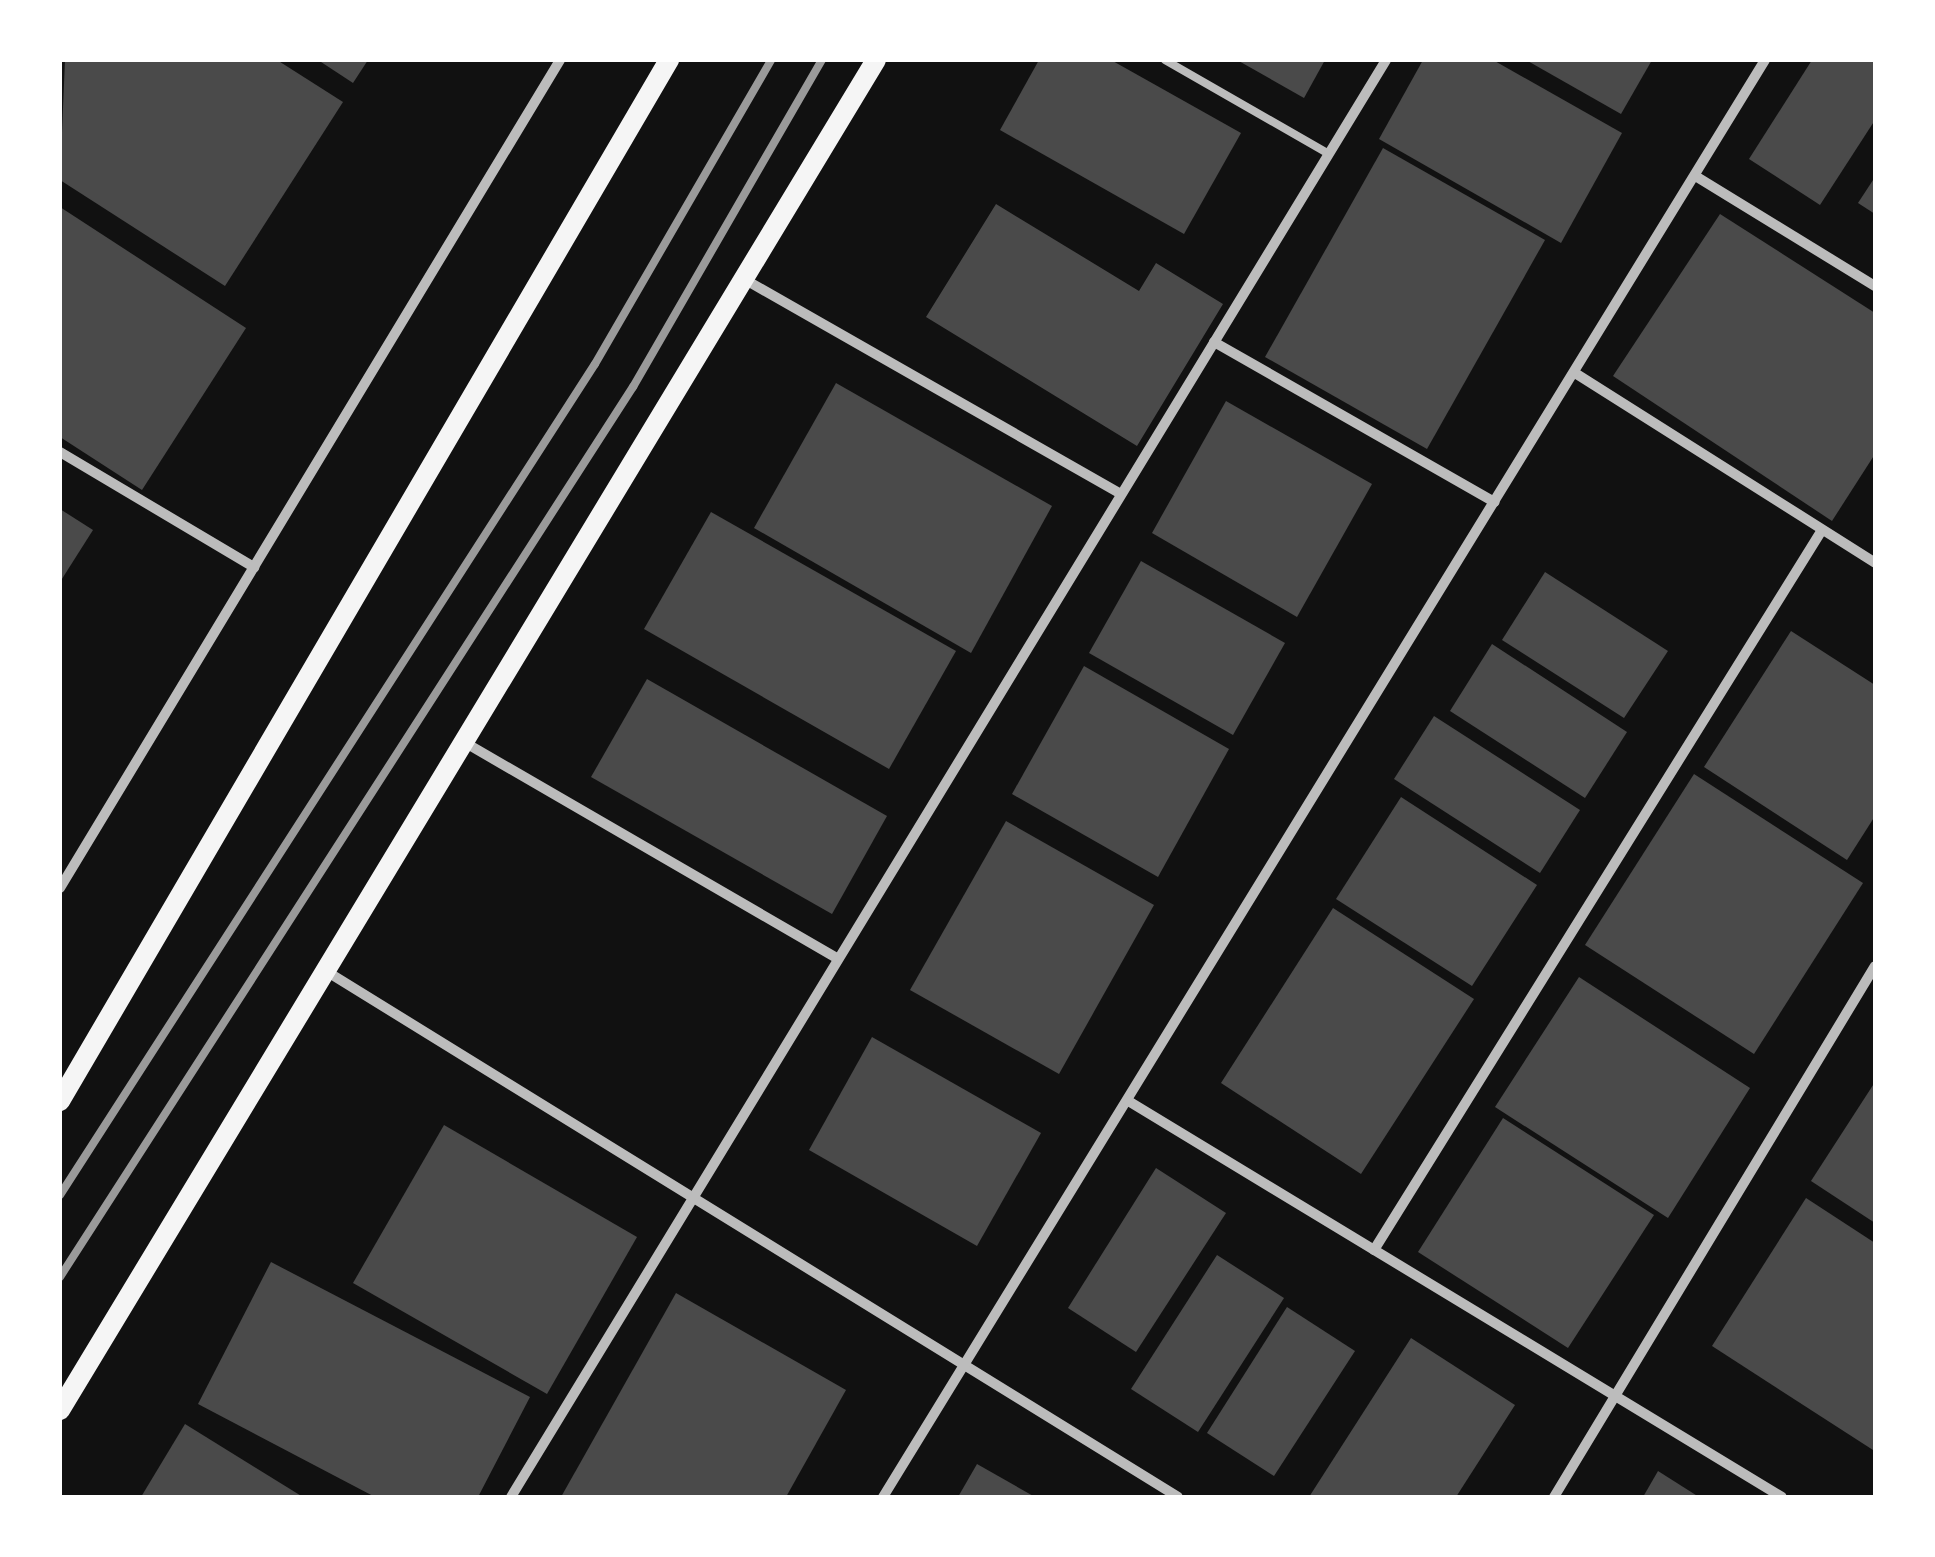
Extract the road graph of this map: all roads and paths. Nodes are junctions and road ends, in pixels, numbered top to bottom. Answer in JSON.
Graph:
{"nodes":[{"id":1,"x":560,"y":60,"type":"edge"},
{"id":2,"x":669,"y":60,"type":"edge"},
{"id":3,"x":876,"y":60,"type":"edge"},
{"id":4,"x":1166,"y":60,"type":"edge"},
{"id":5,"x":1386,"y":60,"type":"edge"},
{"id":6,"x":1765,"y":60,"type":"edge"},
{"id":7,"x":1329,"y":154,"type":"junction"},
{"id":8,"x":1697,"y":177,"type":"junction"},
{"id":9,"x":744,"y":279,"type":"junction"},
{"id":10,"x":1875,"y":286,"type":"edge"},
{"id":11,"x":1214,"y":342,"type":"junction"},
{"id":12,"x":1575,"y":372,"type":"junction"},
{"id":13,"x":60,"y":452,"type":"edge"},
{"id":14,"x":1121,"y":494,"type":"junction"},
{"id":15,"x":1495,"y":502,"type":"junction"},
{"id":16,"x":1822,"y":530,"type":"junction"},
{"id":17,"x":1875,"y":563,"type":"edge"},
{"id":18,"x":254,"y":567,"type":"junction"},
{"id":19,"x":464,"y":742,"type":"junction"},
{"id":20,"x":60,"y":888,"type":"edge"},
{"id":21,"x":837,"y":958,"type":"junction"},
{"id":22,"x":1875,"y":966,"type":"edge"},
{"id":23,"x":325,"y":970,"type":"junction"},
{"id":24,"x":60,"y":1100,"type":"edge"},
{"id":25,"x":1130,"y":1102,"type":"junction"},
{"id":26,"x":691,"y":1197,"type":"junction"},
{"id":27,"x":1374,"y":1250,"type":"junction"},
{"id":28,"x":966,"y":1366,"type":"junction"},
{"id":29,"x":1615,"y":1396,"type":"junction"},
{"id":30,"x":60,"y":1410,"type":"edge"},
{"id":31,"x":511,"y":1497,"type":"edge"},
{"id":32,"x":883,"y":1497,"type":"edge"},
{"id":33,"x":1178,"y":1497,"type":"edge"},
{"id":34,"x":1554,"y":1497,"type":"edge"},
{"id":35,"x":1782,"y":1497,"type":"edge"}],
"edges":[{"from":1,"to":18,"type":"street"},
{"from":2,"to":24,"type":"main road"},
{"from":3,"to":9,"type":"main road"},
{"from":4,"to":7,"type":"lane"},
{"from":5,"to":7,"type":"street"},
{"from":6,"to":8,"type":"street"},
{"from":7,"to":11,"type":"street"},
{"from":8,"to":10,"type":"street"},
{"from":8,"to":12,"type":"street"},
{"from":9,"to":14,"type":"street"},
{"from":9,"to":19,"type":"main road"},
{"from":11,"to":14,"type":"street"},
{"from":11,"to":15,"type":"street"},
{"from":12,"to":15,"type":"street"},
{"from":12,"to":16,"type":"street"},
{"from":13,"to":18,"type":"street"},
{"from":14,"to":21,"type":"street"},
{"from":15,"to":25,"type":"street"},
{"from":16,"to":17,"type":"street"},
{"from":16,"to":27,"type":"street"},
{"from":18,"to":20,"type":"street"},
{"from":19,"to":21,"type":"street"},
{"from":19,"to":23,"type":"main road"},
{"from":21,"to":26,"type":"street"},
{"from":22,"to":29,"type":"street"},
{"from":23,"to":26,"type":"street"},
{"from":23,"to":30,"type":"main road"},
{"from":25,"to":27,"type":"street"},
{"from":25,"to":28,"type":"street"},
{"from":26,"to":28,"type":"street"},
{"from":26,"to":31,"type":"street"},
{"from":27,"to":29,"type":"street"},
{"from":28,"to":32,"type":"street"},
{"from":28,"to":33,"type":"street"},
{"from":29,"to":34,"type":"street"},
{"from":29,"to":35,"type":"street"}]}
